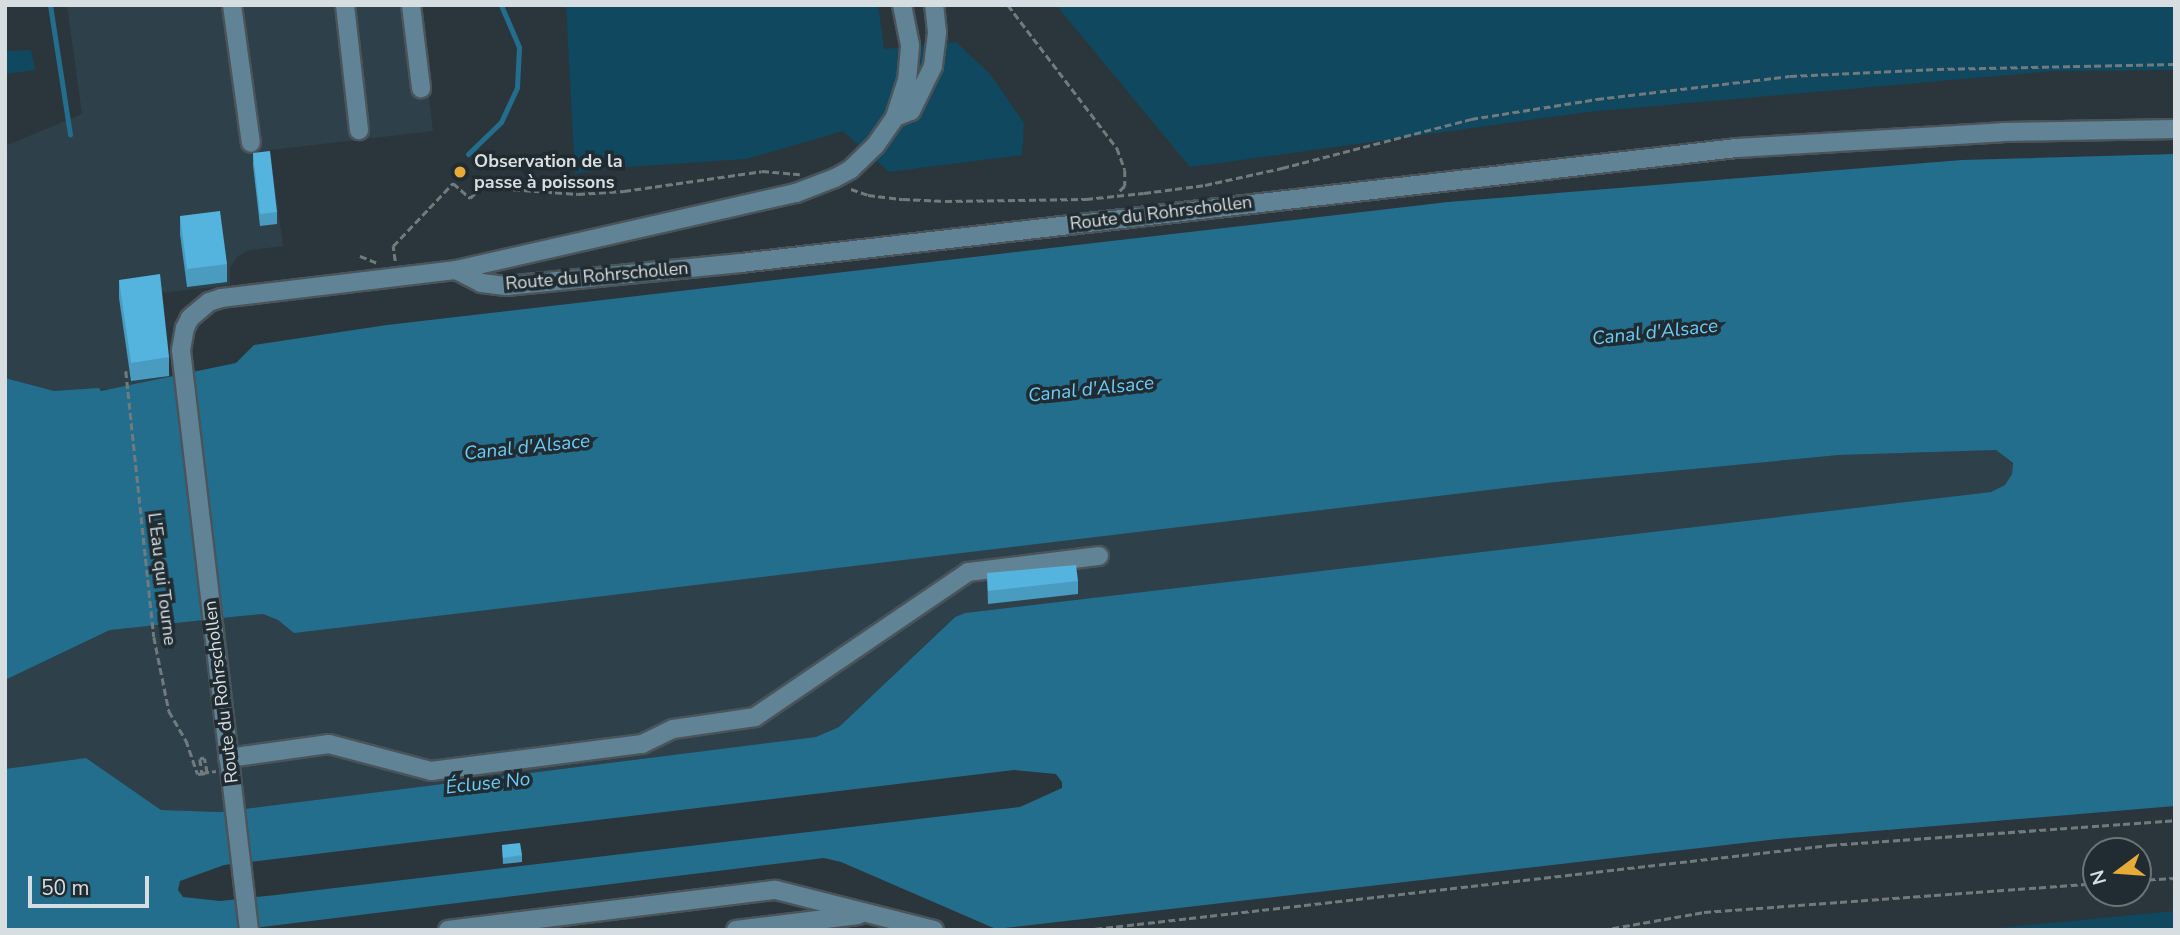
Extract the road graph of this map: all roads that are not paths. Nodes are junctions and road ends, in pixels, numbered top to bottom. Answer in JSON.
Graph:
{"nodes":[{"id":1,"x":232,"y":5,"type":"edge"},
{"id":2,"x":345,"y":5,"type":"edge"},
{"id":3,"x":411,"y":5,"type":"edge"},
{"id":4,"x":902,"y":5,"type":"edge"},
{"id":5,"x":934,"y":5,"type":"edge"},
{"id":6,"x":421,"y":88,"type":"dead end"},
{"id":7,"x":895,"y":117,"type":"junction"},
{"id":8,"x":2175,"y":129,"type":"edge"},
{"id":9,"x":359,"y":130,"type":"dead end"},
{"id":10,"x":251,"y":144,"type":"dead end"},
{"id":11,"x":456,"y":270,"type":"junction"},
{"id":12,"x":1099,"y":556,"type":"dead end"},
{"id":13,"x":228,"y":758,"type":"junction"},
{"id":14,"x":871,"y":914,"type":"junction"},
{"id":15,"x":249,"y":929,"type":"edge"},
{"id":16,"x":449,"y":930,"type":"edge"},
{"id":17,"x":736,"y":930,"type":"edge"},
{"id":18,"x":934,"y":930,"type":"edge"}],
"edges":[{"from":1,"to":10,"type":"street"},
{"from":2,"to":9,"type":"street"},
{"from":3,"to":6,"type":"street"},
{"from":4,"to":7,"type":"street"},
{"from":5,"to":7,"type":"street"},
{"from":7,"to":11,"type":"street"},
{"from":8,"to":11,"type":"street","name":"Route du Rohrschollen"},
{"from":11,"to":13,"type":"street","name":"Route du Rohrschollen"},
{"from":12,"to":13,"type":"street"},
{"from":13,"to":15,"type":"street","name":"Route du Rohrschollen"},
{"from":14,"to":16,"type":"street"},
{"from":14,"to":17,"type":"street"},
{"from":14,"to":18,"type":"street"}]}
